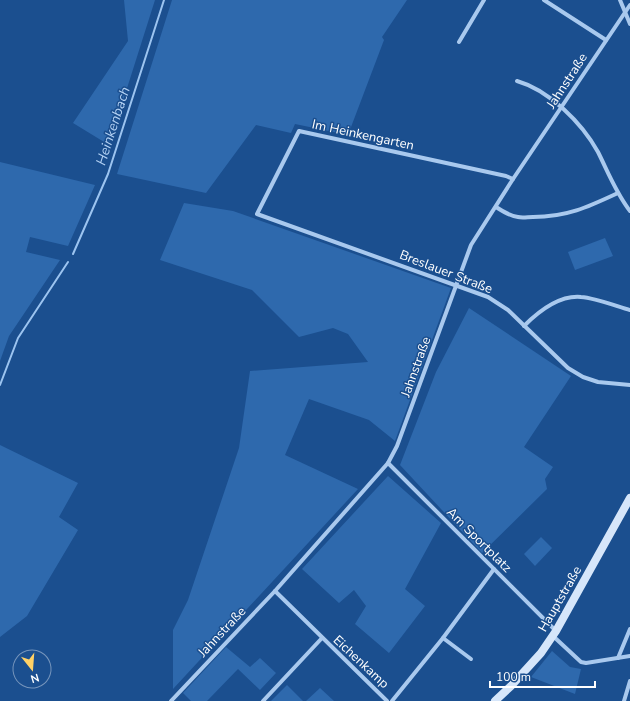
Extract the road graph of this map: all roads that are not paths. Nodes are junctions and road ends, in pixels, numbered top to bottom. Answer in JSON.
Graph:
{"nodes":[{"id":1,"x":484,"y":0,"type":"edge"},
{"id":2,"x":544,"y":0,"type":"edge"},
{"id":3,"x":620,"y":0,"type":"edge"},
{"id":4,"x":630,"y":5,"type":"edge"},
{"id":5,"x":625,"y":12,"type":"junction"},
{"id":6,"x":630,"y":24,"type":"edge"},
{"id":7,"x":606,"y":40,"type":"junction"},
{"id":8,"x":459,"y":42,"type":"dead end"},
{"id":9,"x":517,"y":81,"type":"dead end"},
{"id":10,"x":561,"y":108,"type":"junction"},
{"id":11,"x":513,"y":179,"type":"junction"},
{"id":12,"x":618,"y":193,"type":"junction"},
{"id":13,"x":496,"y":206,"type":"junction"},
{"id":14,"x":630,"y":211,"type":"edge"},
{"id":15,"x":257,"y":214,"type":"joint"},
{"id":16,"x":456,"y":285,"type":"junction"},
{"id":17,"x":630,"y":310,"type":"edge"},
{"id":18,"x":524,"y":326,"type":"junction"},
{"id":19,"x":630,"y":385,"type":"edge"},
{"id":20,"x":388,"y":463,"type":"junction"},
{"id":21,"x":630,"y":498,"type":"edge"},
{"id":22,"x":494,"y":569,"type":"junction"},
{"id":23,"x":274,"y":591,"type":"junction"},
{"id":24,"x":630,"y":629,"type":"edge"},
{"id":25,"x":554,"y":633,"type":"junction"},
{"id":26,"x":322,"y":638,"type":"junction"},
{"id":27,"x":443,"y":638,"type":"junction"},
{"id":28,"x":630,"y":656,"type":"edge"},
{"id":29,"x":618,"y":658,"type":"junction"},
{"id":30,"x":471,"y":659,"type":"dead end"},
{"id":31,"x":630,"y":681,"type":"edge"},
{"id":32,"x":171,"y":701,"type":"edge"},
{"id":33,"x":263,"y":701,"type":"edge"},
{"id":34,"x":387,"y":701,"type":"edge"},
{"id":35,"x":392,"y":701,"type":"edge"},
{"id":36,"x":495,"y":701,"type":"edge"},
{"id":37,"x":624,"y":701,"type":"edge"}],
"edges":[{"from":1,"to":8,"type":"street"},
{"from":2,"to":7,"type":"street"},
{"from":3,"to":5,"type":"street"},
{"from":4,"to":5,"type":"street","name":"Jahnstraße"},
{"from":5,"to":6,"type":"street"},
{"from":5,"to":7,"type":"street","name":"Jahnstraße"},
{"from":7,"to":10,"type":"street","name":"Jahnstraße"},
{"from":9,"to":10,"type":"street"},
{"from":10,"to":11,"type":"street","name":"Jahnstraße"},
{"from":10,"to":12,"type":"street"},
{"from":11,"to":13,"type":"street","name":"Jahnstraße"},
{"from":11,"to":15,"type":"street","name":"Im Heinkengarten"},
{"from":12,"to":13,"type":"street"},
{"from":12,"to":14,"type":"street"},
{"from":13,"to":16,"type":"street","name":"Jahnstraße"},
{"from":15,"to":16,"type":"street","name":"Breslauer Straße"},
{"from":16,"to":18,"type":"street","name":"Breslauer Straße"},
{"from":16,"to":20,"type":"street","name":"Jahnstraße"},
{"from":17,"to":18,"type":"street"},
{"from":18,"to":19,"type":"street","name":"Breslauer Straße"},
{"from":20,"to":22,"type":"street","name":"Am Sportplatz"},
{"from":20,"to":23,"type":"street","name":"Jahnstraße"},
{"from":21,"to":25,"type":"street","name":"Hauptstraße"},
{"from":22,"to":25,"type":"street","name":"Am Sportplatz"},
{"from":22,"to":27,"type":"street","name":"Eichenkamp"},
{"from":23,"to":26,"type":"street","name":"Eichenkamp"},
{"from":23,"to":32,"type":"street","name":"Jahnstraße"},
{"from":24,"to":29,"type":"street"},
{"from":25,"to":29,"type":"street","name":"Am Sportplatz"},
{"from":25,"to":36,"type":"street","name":"Hauptstraße"},
{"from":26,"to":33,"type":"street","name":"Eichenkamp"},
{"from":26,"to":34,"type":"street","name":"Eichenkamp"},
{"from":27,"to":30,"type":"street"},
{"from":27,"to":35,"type":"street","name":"Eichenkamp"},
{"from":28,"to":29,"type":"street","name":"Am Sportplatz"},
{"from":31,"to":37,"type":"street"}]}
